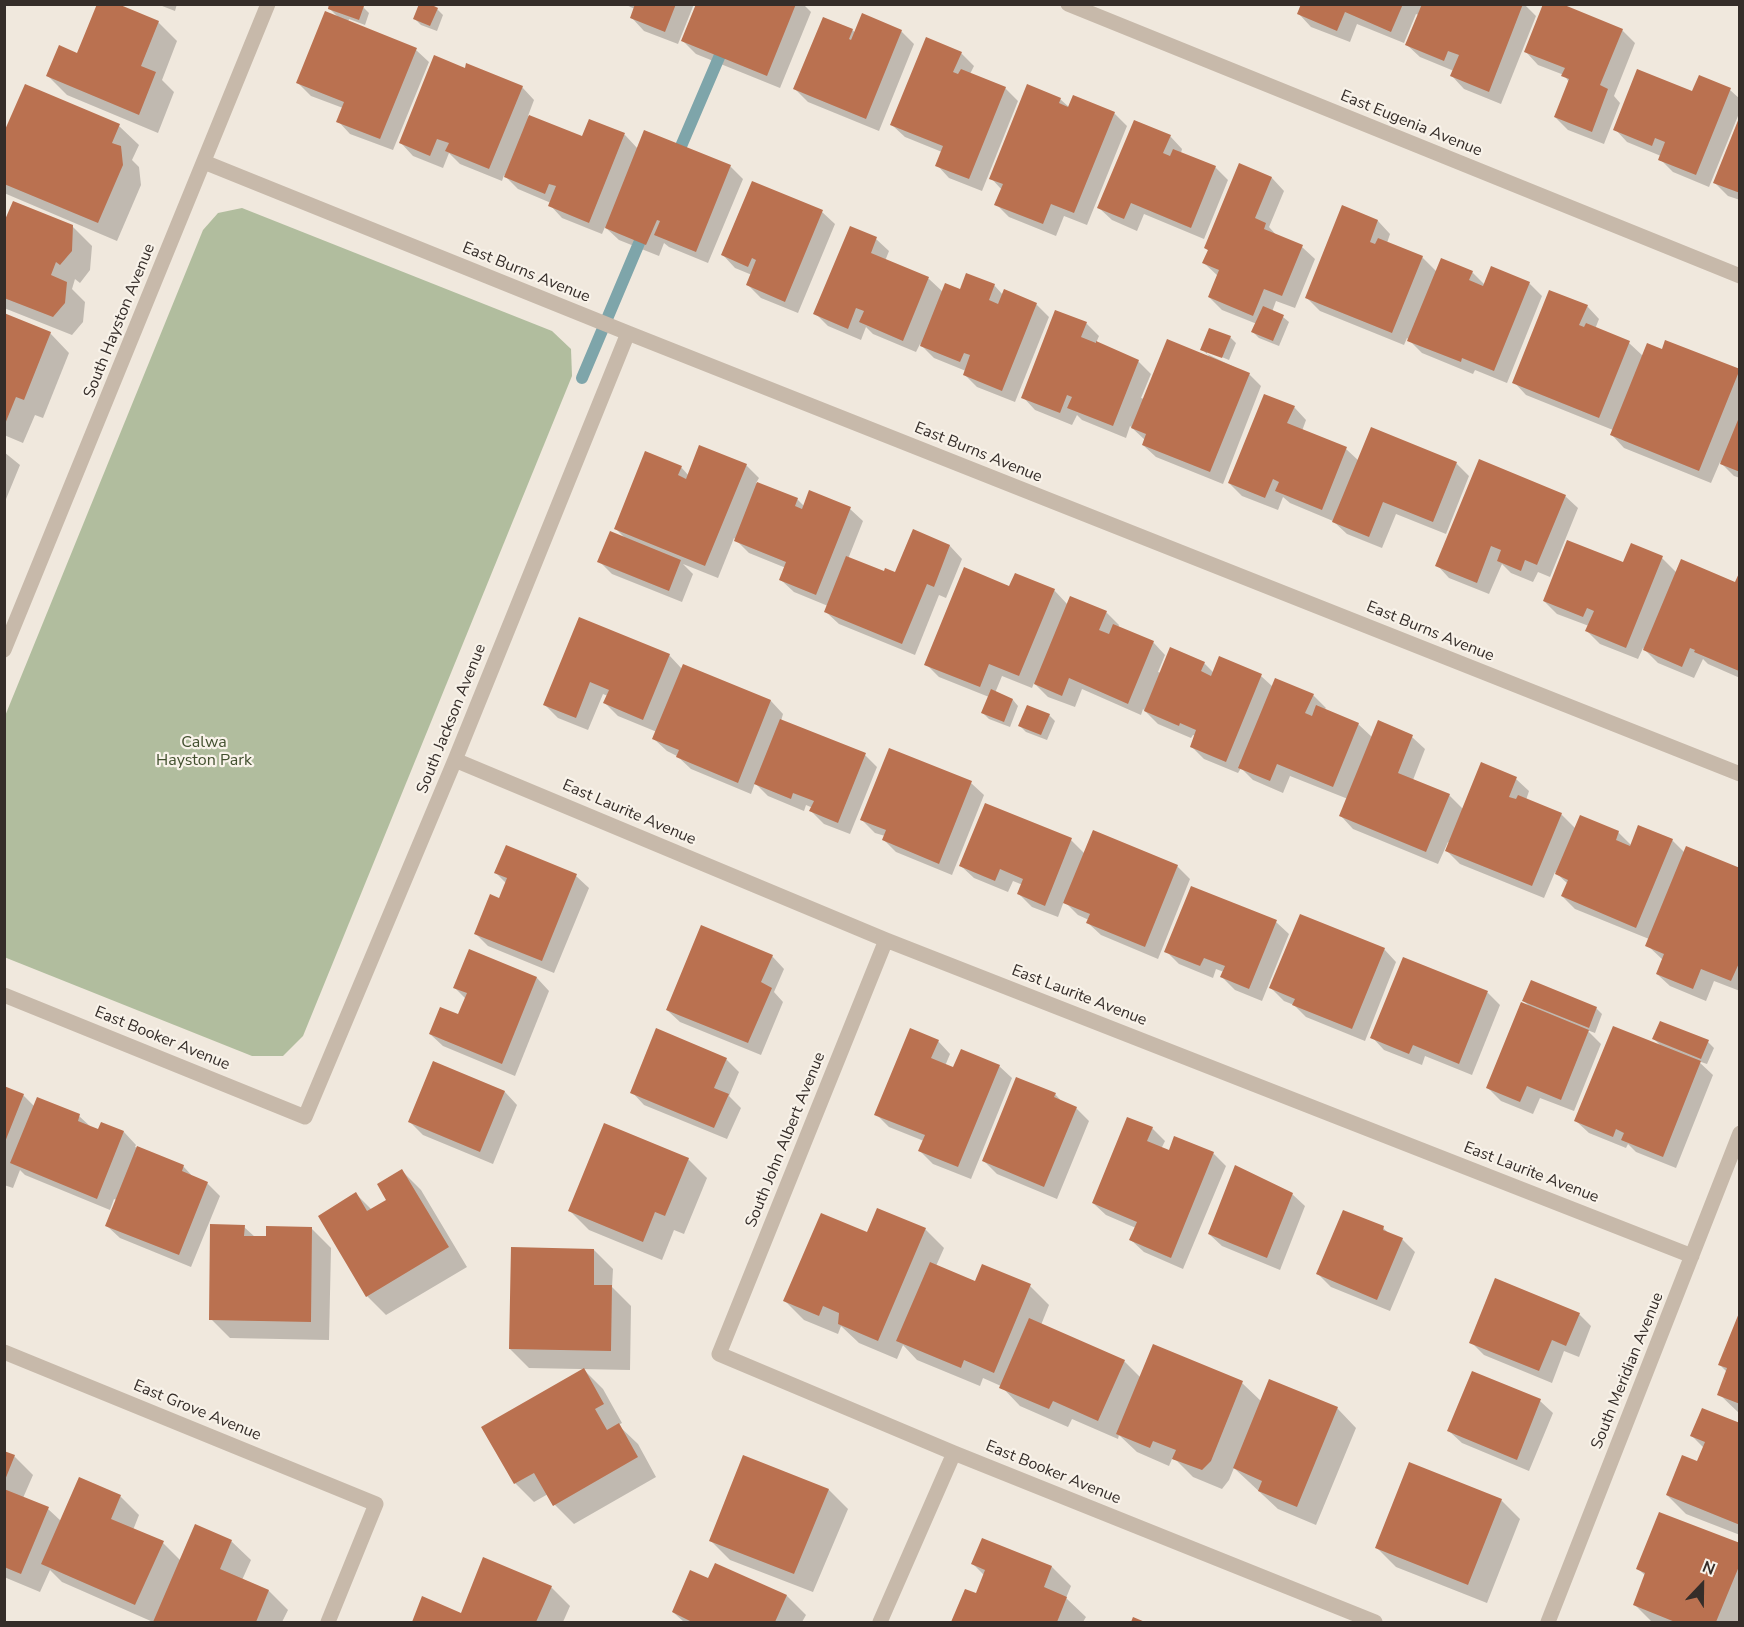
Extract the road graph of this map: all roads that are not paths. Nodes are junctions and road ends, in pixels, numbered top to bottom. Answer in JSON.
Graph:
{"nodes":[{"id":1,"x":268,"y":4,"type":"edge"},
{"id":2,"x":1068,"y":4,"type":"edge"},
{"id":3,"x":204,"y":162,"type":"junction"},
{"id":4,"x":1740,"y":276,"type":"edge"},
{"id":5,"x":628,"y":333,"type":"junction"},
{"id":6,"x":4,"y":650,"type":"edge"},
{"id":7,"x":455,"y":760,"type":"junction"},
{"id":8,"x":1740,"y":774,"type":"edge"},
{"id":9,"x":886,"y":940,"type":"junction"},
{"id":10,"x":4,"y":995,"type":"edge"},
{"id":11,"x":305,"y":1117,"type":"joint"},
{"id":12,"x":1740,"y":1133,"type":"edge"},
{"id":13,"x":1692,"y":1256,"type":"junction"},
{"id":14,"x":4,"y":1352,"type":"edge"},
{"id":15,"x":719,"y":1354,"type":"joint"},
{"id":16,"x":954,"y":1453,"type":"junction"},
{"id":17,"x":328,"y":1623,"type":"edge"},
{"id":18,"x":880,"y":1623,"type":"edge"},
{"id":19,"x":1375,"y":1623,"type":"edge"},
{"id":20,"x":1548,"y":1623,"type":"edge"}],
"edges":[{"from":1,"to":3,"type":"street","name":"South Hayston Avenue"},
{"from":2,"to":4,"type":"street","name":"East Eugenia Avenue"},
{"from":3,"to":5,"type":"street","name":"East Burns Avenue"},
{"from":3,"to":6,"type":"street","name":"South Hayston Avenue"},
{"from":5,"to":7,"type":"street","name":"South Jackson Avenue"},
{"from":5,"to":8,"type":"street","name":"East Burns Avenue"},
{"from":7,"to":9,"type":"street","name":"East Laurite Avenue"},
{"from":7,"to":11,"type":"street","name":"South Jackson Avenue"},
{"from":9,"to":13,"type":"street","name":"East Laurite Avenue"},
{"from":9,"to":15,"type":"street","name":"South John Albert Avenue"},
{"from":10,"to":11,"type":"street","name":"East Booker Avenue"},
{"from":12,"to":13,"type":"street","name":"South Meridian Avenue"},
{"from":13,"to":20,"type":"street","name":"South Meridian Avenue"},
{"from":14,"to":17,"type":"street","name":"East Grove Avenue"},
{"from":15,"to":16,"type":"street","name":"East Booker Avenue"},
{"from":16,"to":18,"type":"street"},
{"from":16,"to":19,"type":"street","name":"East Booker Avenue"}]}
